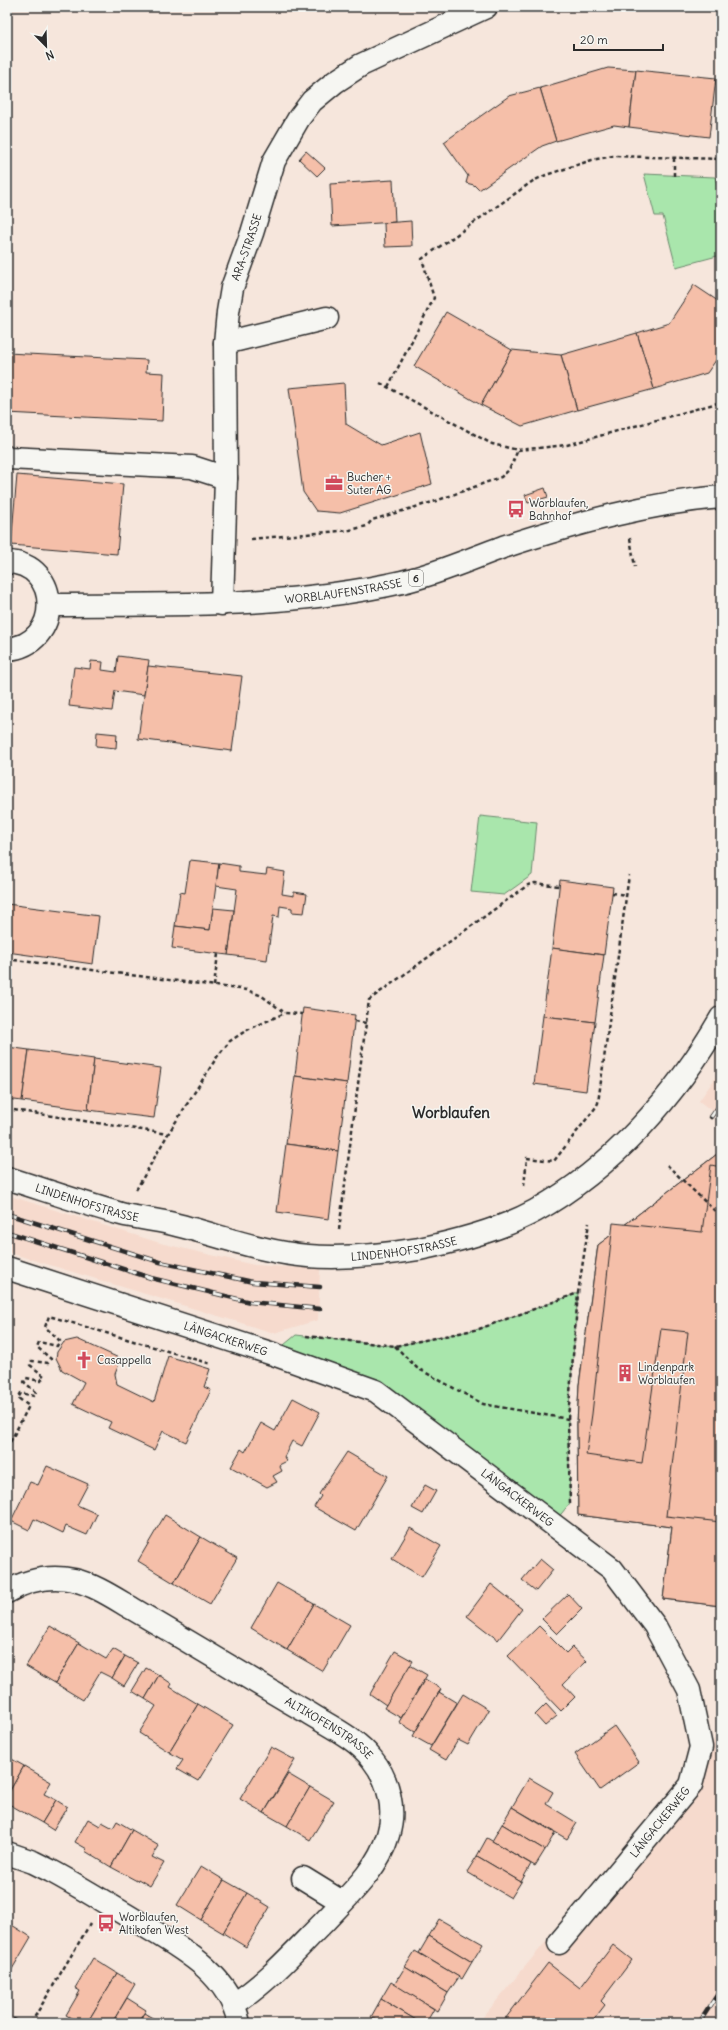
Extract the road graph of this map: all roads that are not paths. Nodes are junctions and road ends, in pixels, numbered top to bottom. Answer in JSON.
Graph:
{"nodes":[{"id":1,"x":486,"y":7,"type":"edge"},
{"id":2,"x":327,"y":318,"type":"dead end"},
{"id":3,"x":225,"y":342,"type":"junction"},
{"id":4,"x":8,"y":458,"type":"dead end"},
{"id":5,"x":226,"y":478,"type":"junction"},
{"id":6,"x":721,"y":497,"type":"edge"},
{"id":7,"x":7,"y":562,"type":"edge"},
{"id":8,"x":222,"y":604,"type":"junction"},
{"id":9,"x":50,"y":605,"type":"junction"},
{"id":10,"x":7,"y":648,"type":"edge"},
{"id":11,"x":721,"y":1018,"type":"edge"},
{"id":12,"x":7,"y":1178,"type":"edge"},
{"id":13,"x":7,"y":1268,"type":"edge"},
{"id":14,"x":7,"y":1592,"type":"edge"},
{"id":15,"x":7,"y":1853,"type":"edge"},
{"id":16,"x":303,"y":1878,"type":"dead end"},
{"id":17,"x":342,"y":1902,"type":"junction"},
{"id":18,"x":559,"y":1943,"type":"dead end"},
{"id":19,"x":237,"y":2014,"type":"edge"}],
"edges":[{"from":1,"to":3,"type":"street","name":"ARA-STRASSE"},
{"from":2,"to":3,"type":"street"},
{"from":3,"to":5,"type":"street","name":"ARA-STRASSE"},
{"from":4,"to":5,"type":"street"},
{"from":5,"to":8,"type":"street","name":"ARA-STRASSE"},
{"from":6,"to":8,"type":"street","name":"WORBLAUFENSTRASSE","number":"6"},
{"from":7,"to":9,"type":"street"},
{"from":8,"to":9,"type":"street","name":"WORBLAUFENSTRASSE","number":"6"},
{"from":9,"to":10,"type":"street"},
{"from":11,"to":12,"type":"street","name":"LINDENHOFSTRASSE"},
{"from":13,"to":18,"type":"street","name":"LÄNGACKERWEG"},
{"from":14,"to":17,"type":"street","name":"ALTIKOFENSTRASSE"},
{"from":15,"to":19,"type":"street","name":"ALTIKOFENSTRASSE"},
{"from":16,"to":17,"type":"street"},
{"from":17,"to":19,"type":"street","name":"ALTIKOFENSTRASSE"}]}
